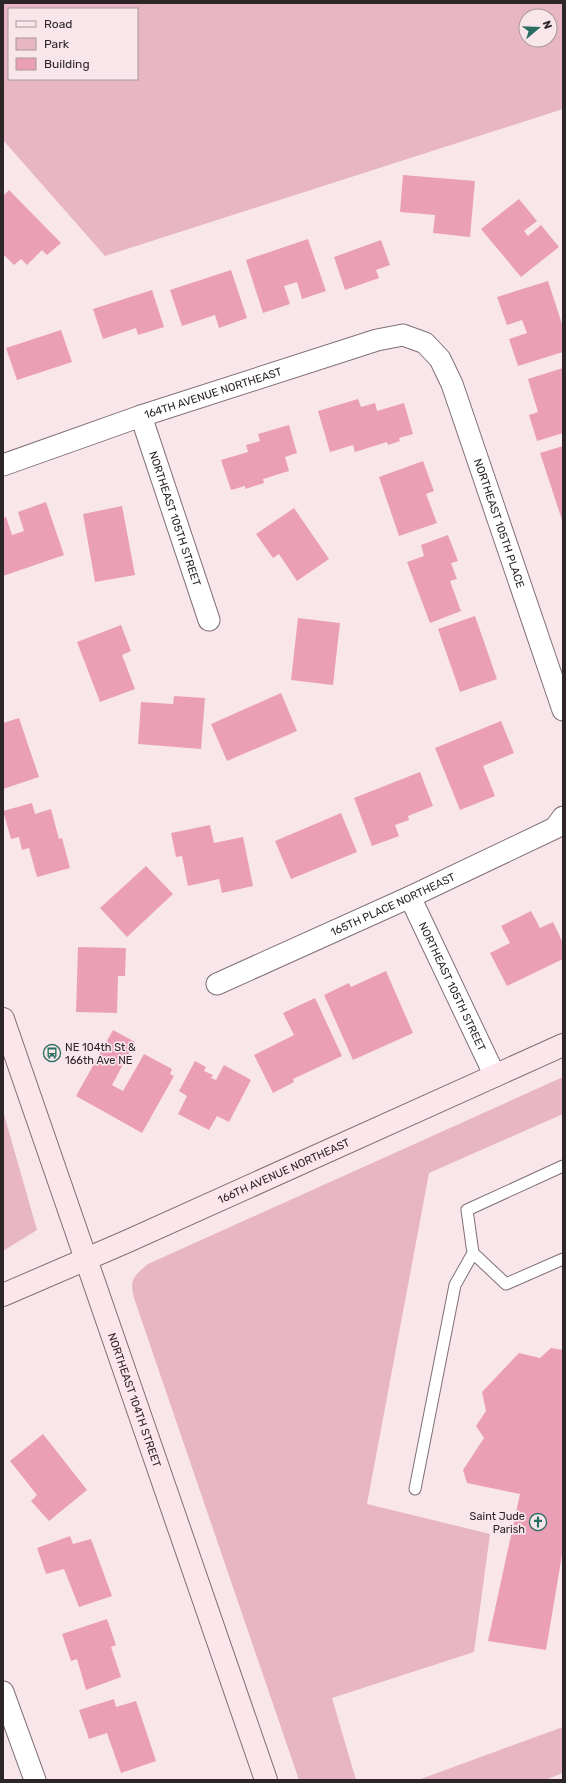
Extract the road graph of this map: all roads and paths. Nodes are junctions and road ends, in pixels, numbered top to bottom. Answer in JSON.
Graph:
{"nodes":[{"id":1,"x":424,"y":343,"type":"joint"},
{"id":2,"x":141,"y":416,"type":"junction"},
{"id":3,"x":3,"y":465,"type":"edge"},
{"id":4,"x":209,"y":620,"type":"dead end"},
{"id":5,"x":563,"y":710,"type":"edge"},
{"id":6,"x":563,"y":817,"type":"edge"},
{"id":7,"x":410,"y":897,"type":"junction"},
{"id":8,"x":217,"y":984,"type":"dead end"},
{"id":9,"x":3,"y":1022,"type":"edge"},
{"id":10,"x":563,"y":1045,"type":"edge"},
{"id":11,"x":495,"y":1076,"type":"junction"},
{"id":12,"x":563,"y":1166,"type":"edge"},
{"id":13,"x":473,"y":1254,"type":"junction"},
{"id":14,"x":87,"y":1259,"type":"junction"},
{"id":15,"x":563,"y":1259,"type":"edge"},
{"id":16,"x":3,"y":1295,"type":"edge"},
{"id":17,"x":415,"y":1489,"type":"dead end"},
{"id":18,"x":3,"y":1692,"type":"edge"},
{"id":19,"x":35,"y":1780,"type":"edge"},
{"id":20,"x":266,"y":1780,"type":"edge"}],
"edges":[{"from":1,"to":2,"type":"street","name":"164TH AVENUE NORTHEAST"},
{"from":1,"to":5,"type":"street","name":"NORTHEAST 105TH PLACE"},
{"from":2,"to":3,"type":"street","name":"164TH AVENUE NORTHEAST"},
{"from":2,"to":4,"type":"street","name":"NORTHEAST 105TH STREET"},
{"from":6,"to":7,"type":"street","name":"165TH PLACE NORTHEAST"},
{"from":7,"to":8,"type":"street","name":"165TH PLACE NORTHEAST"},
{"from":7,"to":11,"type":"street","name":"NORTHEAST 105TH STREET"},
{"from":9,"to":14,"type":"street","name":"NORTHEAST 104TH STREET"},
{"from":10,"to":11,"type":"street","name":"166TH AVENUE NORTHEAST"},
{"from":11,"to":14,"type":"street","name":"166TH AVENUE NORTHEAST"},
{"from":12,"to":13,"type":"lane"},
{"from":13,"to":15,"type":"lane"},
{"from":13,"to":17,"type":"lane"},
{"from":14,"to":16,"type":"street","name":"166TH AVENUE NORTHEAST"},
{"from":14,"to":20,"type":"street","name":"NORTHEAST 104TH STREET"},
{"from":18,"to":19,"type":"street"}]}
